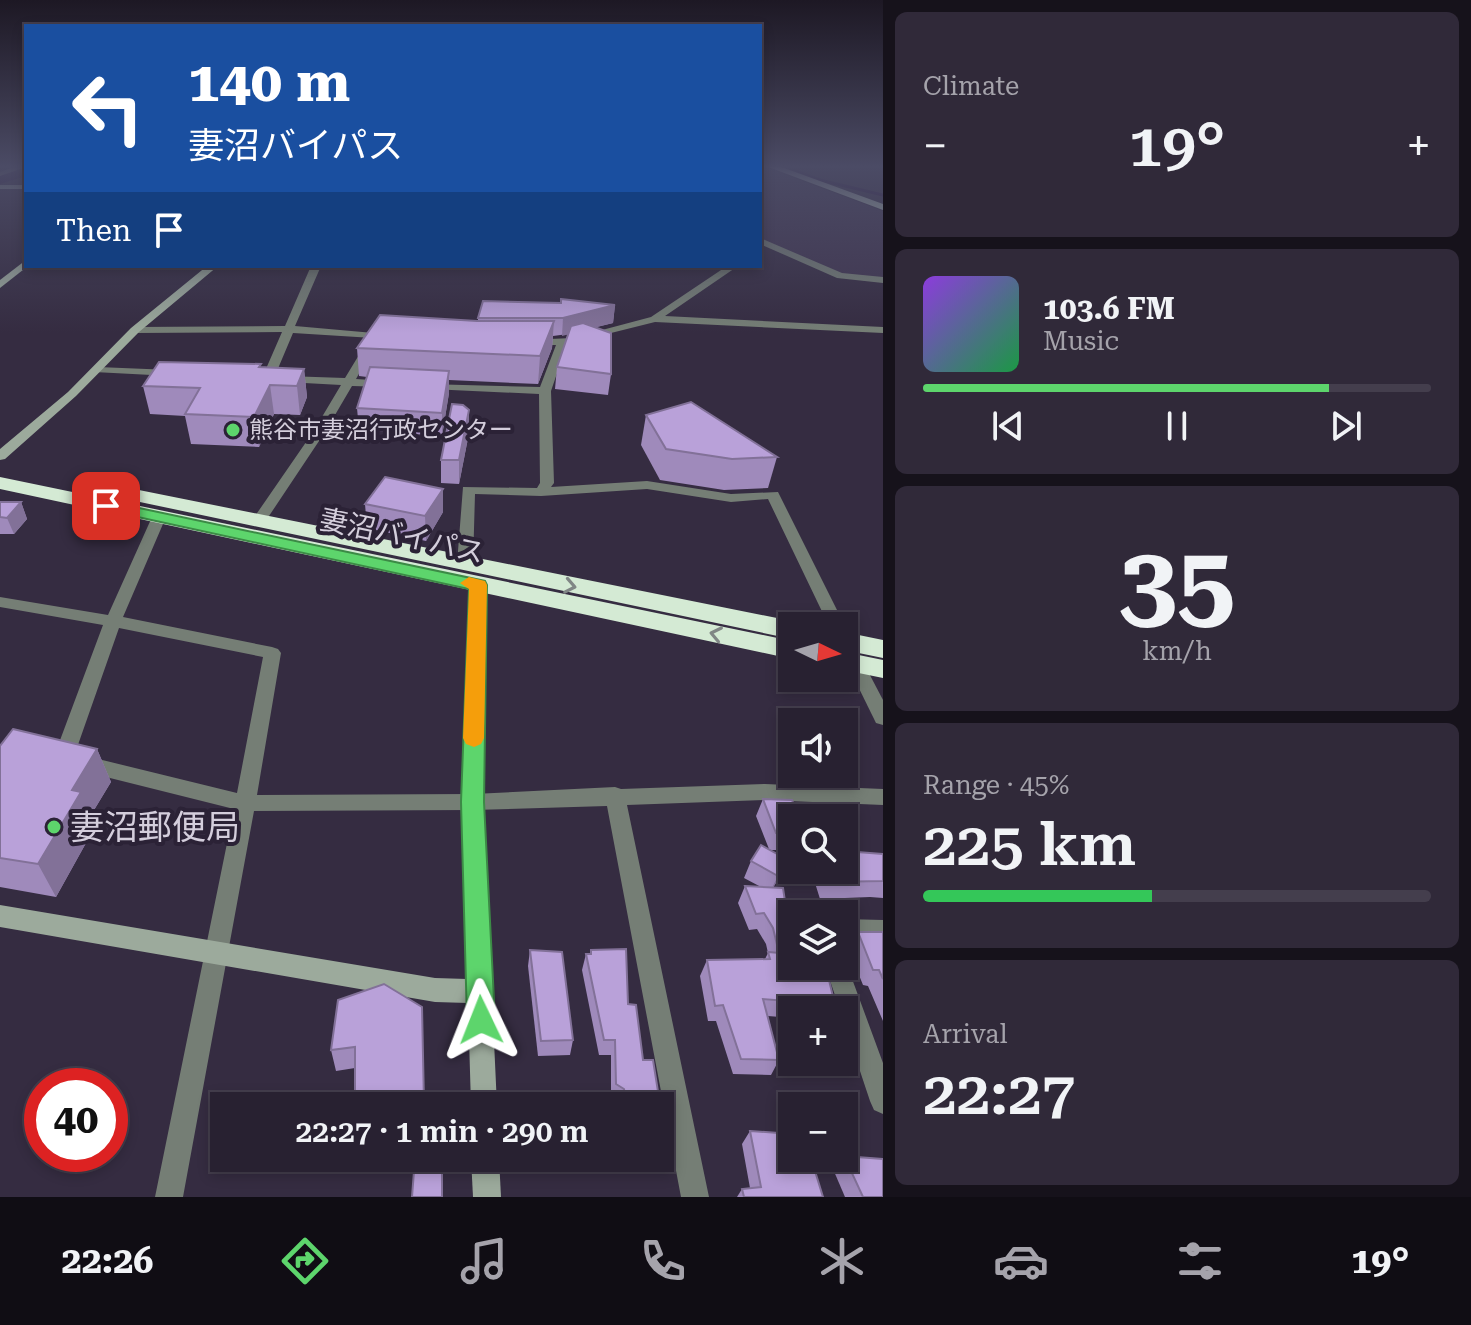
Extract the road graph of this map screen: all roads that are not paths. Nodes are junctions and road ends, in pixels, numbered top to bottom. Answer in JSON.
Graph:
{"nodes":[{"id":1,"x":762,"y":242,"type":"edge"},
{"id":2,"x":776,"y":248,"type":"junction"},
{"id":3,"x":762,"y":252,"type":"edge"},
{"id":4,"x":24,"y":265,"type":"edge"},
{"id":5,"x":211,"y":268,"type":"edge"},
{"id":6,"x":315,"y":268,"type":"edge"},
{"id":7,"x":730,"y":268,"type":"edge"},
{"id":8,"x":883,"y":280,"type":"edge"},
{"id":9,"x":0,"y":285,"type":"edge"},
{"id":10,"x":655,"y":319,"type":"junction"},
{"id":11,"x":288,"y":329,"type":"junction"},
{"id":12,"x":135,"y":330,"type":"junction"},
{"id":13,"x":883,"y":330,"type":"edge"},
{"id":14,"x":376,"y":336,"type":"junction"},
{"id":15,"x":394,"y":338,"type":"edge"},
{"id":16,"x":519,"y":342,"type":"edge"},
{"id":17,"x":562,"y":342,"type":"junction"},
{"id":18,"x":98,"y":370,"type":"junction"},
{"id":19,"x":190,"y":374,"type":"edge"},
{"id":20,"x":252,"y":377,"type":"edge"},
{"id":21,"x":268,"y":378,"type":"junction"},
{"id":22,"x":346,"y":382,"type":"junction"},
{"id":23,"x":407,"y":385,"type":"edge"},
{"id":24,"x":422,"y":386,"type":"edge"},
{"id":25,"x":545,"y":391,"type":"junction"},
{"id":26,"x":0,"y":456,"type":"edge"},
{"id":27,"x":0,"y":468,"type":"edge"},
{"id":28,"x":0,"y":483,"type":"edge"},
{"id":29,"x":541,"y":492,"type":"junction"},
{"id":30,"x":159,"y":517,"type":"junction"},
{"id":31,"x":260,"y":519,"type":"junction"},
{"id":32,"x":465,"y":564,"type":"junction"},
{"id":33,"x":478,"y":585,"type":"junction"},
{"id":34,"x":0,"y":602,"type":"edge"},
{"id":35,"x":830,"y":612,"type":"edge"},
{"id":36,"x":113,"y":621,"type":"junction"},
{"id":37,"x":778,"y":627,"type":"edge"},
{"id":38,"x":778,"y":647,"type":"edge"},
{"id":39,"x":858,"y":649,"type":"edge"},
{"id":40,"x":883,"y":649,"type":"edge"},
{"id":41,"x":858,"y":655,"type":"edge"},
{"id":42,"x":883,"y":669,"type":"edge"},
{"id":43,"x":858,"y":670,"type":"edge"},
{"id":44,"x":883,"y":718,"type":"edge"},
{"id":45,"x":38,"y":753,"type":"edge"},
{"id":46,"x":63,"y":759,"type":"junction"},
{"id":47,"x":615,"y":795,"type":"junction"},
{"id":48,"x":883,"y":797,"type":"edge"},
{"id":49,"x":473,"y":802,"type":"junction"},
{"id":50,"x":244,"y":803,"type":"junction"},
{"id":51,"x":0,"y":916,"type":"edge"},
{"id":52,"x":858,"y":930,"type":"edge"},
{"id":53,"x":883,"y":931,"type":"edge"},
{"id":54,"x":218,"y":953,"type":"junction"},
{"id":55,"x":842,"y":980,"type":"edge"},
{"id":56,"x":480,"y":991,"type":"junction"},
{"id":57,"x":484,"y":1092,"type":"edge"},
{"id":58,"x":883,"y":1101,"type":"edge"},
{"id":59,"x":486,"y":1172,"type":"edge"},
{"id":60,"x":169,"y":1197,"type":"edge"},
{"id":61,"x":487,"y":1197,"type":"edge"},
{"id":62,"x":695,"y":1197,"type":"edge"}],
"edges":[{"from":1,"to":2,"type":"street"},
{"from":2,"to":3,"type":"street"},
{"from":2,"to":8,"type":"street"},
{"from":4,"to":9,"type":"street"},
{"from":5,"to":12,"type":"street"},
{"from":6,"to":11,"type":"street"},
{"from":7,"to":10,"type":"street"},
{"from":10,"to":13,"type":"street"},
{"from":10,"to":17,"type":"street"},
{"from":11,"to":12,"type":"street"},
{"from":11,"to":14,"type":"street"},
{"from":11,"to":21,"type":"street"},
{"from":12,"to":18,"type":"street"},
{"from":14,"to":15,"type":"street"},
{"from":14,"to":22,"type":"street"},
{"from":16,"to":17,"type":"street"},
{"from":17,"to":25,"type":"street"},
{"from":18,"to":19,"type":"street"},
{"from":18,"to":26,"type":"street"},
{"from":20,"to":21,"type":"street"},
{"from":21,"to":22,"type":"street"},
{"from":22,"to":23,"type":"street"},
{"from":22,"to":31,"type":"street"},
{"from":24,"to":25,"type":"street"},
{"from":25,"to":29,"type":"street"},
{"from":27,"to":31,"type":"highway","name":"妻沼バイパス"},
{"from":28,"to":30,"type":"highway","name":"妻沼バイパス"},
{"from":29,"to":32,"type":"street"},
{"from":29,"to":35,"type":"street"},
{"from":30,"to":33,"type":"highway","name":"妻沼バイパス"},
{"from":30,"to":36,"type":"street"},
{"from":31,"to":32,"type":"highway","name":"妻沼バイパス"},
{"from":32,"to":37,"type":"highway","name":"妻沼バイパス","one_way":true},
{"from":38,"to":33,"type":"highway","name":"妻沼バイパス","one_way":true},
{"from":33,"to":49,"type":"street"},
{"from":34,"to":36,"type":"street"},
{"from":36,"to":46,"type":"street"},
{"from":36,"to":50,"type":"street"},
{"from":39,"to":40,"type":"highway"},
{"from":41,"to":42,"type":"highway"},
{"from":43,"to":44,"type":"street"},
{"from":45,"to":46,"type":"street"},
{"from":46,"to":50,"type":"street"},
{"from":47,"to":48,"type":"street"},
{"from":47,"to":49,"type":"street"},
{"from":47,"to":62,"type":"street"},
{"from":49,"to":50,"type":"street"},
{"from":49,"to":56,"type":"street"},
{"from":50,"to":54,"type":"street"},
{"from":51,"to":54,"type":"street"},
{"from":52,"to":53,"type":"street"},
{"from":54,"to":56,"type":"street"},
{"from":54,"to":60,"type":"street"},
{"from":55,"to":58,"type":"street"},
{"from":56,"to":57,"type":"street"},
{"from":59,"to":61,"type":"street"}]}
